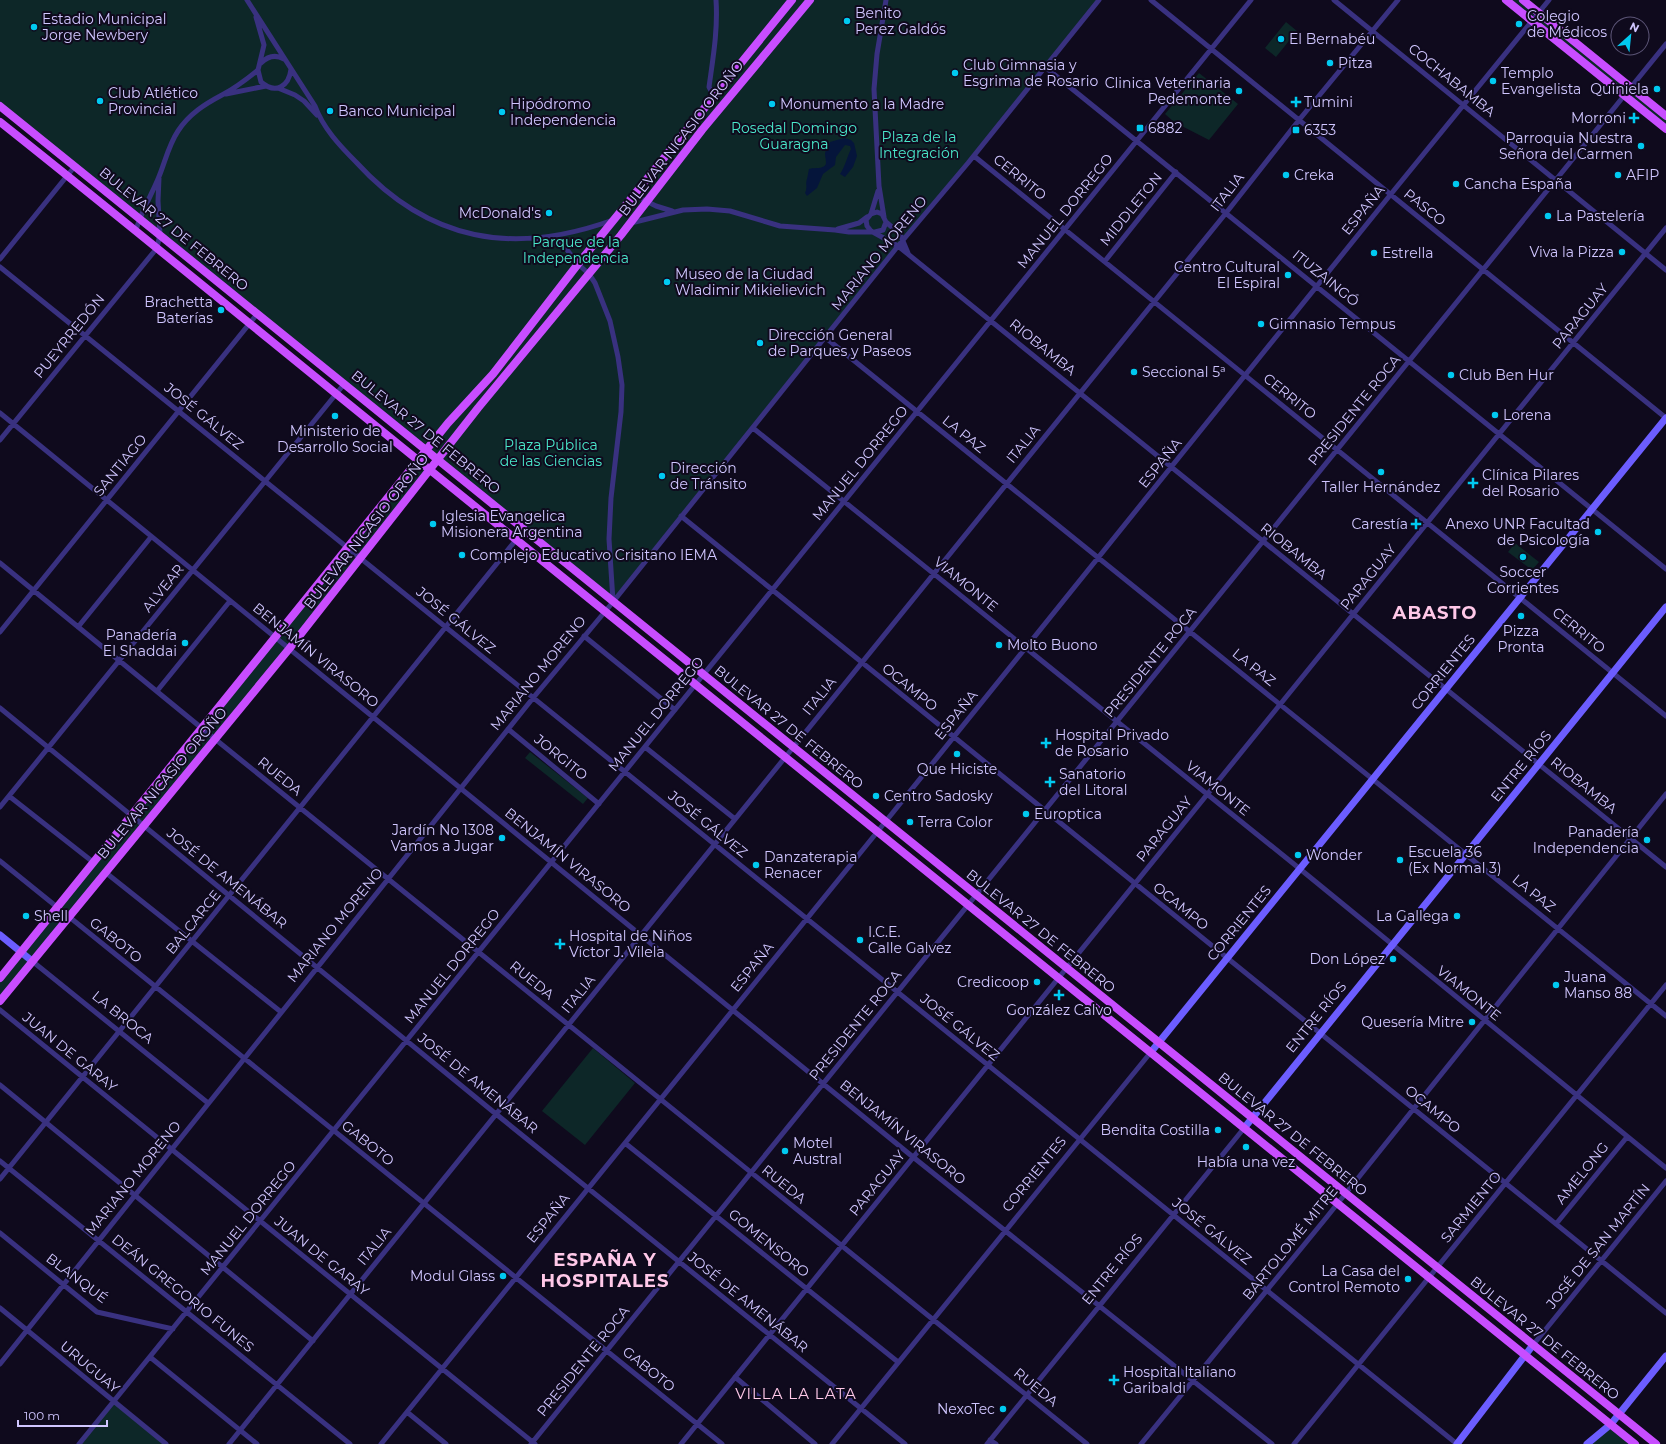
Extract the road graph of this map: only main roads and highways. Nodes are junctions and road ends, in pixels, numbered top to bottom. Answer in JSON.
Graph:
{"nodes":[{"id":1,"x":792,"y":0,"type":"edge"},
{"id":2,"x":810,"y":0,"type":"edge"},
{"id":3,"x":1506,"y":0,"type":"edge"},
{"id":4,"x":1523,"y":0,"type":"edge"},
{"id":5,"x":0,"y":106,"type":"edge"},
{"id":6,"x":1666,"y":116,"type":"edge"},
{"id":7,"x":0,"y":122,"type":"edge"},
{"id":8,"x":1666,"y":130,"type":"edge"},
{"id":9,"x":1666,"y":418,"type":"edge"},
{"id":10,"x":427,"y":450,"type":"junction"},
{"id":11,"x":438,"y":459,"type":"junction"},
{"id":12,"x":419,"y":461,"type":"junction"},
{"id":13,"x":430,"y":470,"type":"junction"},
{"id":14,"x":1666,"y":607,"type":"edge"},
{"id":15,"x":0,"y":935,"type":"edge"},
{"id":16,"x":21,"y":952,"type":"junction"},
{"id":17,"x":32,"y":961,"type":"junction"},
{"id":18,"x":0,"y":978,"type":"edge"},
{"id":19,"x":0,"y":1001,"type":"edge"},
{"id":20,"x":1159,"y":1042,"type":"junction"},
{"id":21,"x":1151,"y":1052,"type":"junction"},
{"id":22,"x":1252,"y":1118,"type":"junction"},
{"id":23,"x":1244,"y":1127,"type":"junction"},
{"id":24,"x":1533,"y":1345,"type":"junction"},
{"id":25,"x":1525,"y":1355,"type":"junction"},
{"id":26,"x":1666,"y":1356,"type":"edge"},
{"id":27,"x":1619,"y":1414,"type":"junction"},
{"id":28,"x":1611,"y":1424,"type":"junction"},
{"id":29,"x":1457,"y":1444,"type":"edge"},
{"id":30,"x":1587,"y":1444,"type":"edge"},
{"id":31,"x":1635,"y":1444,"type":"edge"},
{"id":32,"x":1656,"y":1444,"type":"edge"}],
"edges":[{"from":1,"to":10,"type":"main road","name":"BULEVAR NICASIO OROÑO"},
{"from":2,"to":11,"type":"main road","name":"BULEVAR NICASIO OROÑO"},
{"from":3,"to":8,"type":"main road"},
{"from":4,"to":6,"type":"main road"},
{"from":5,"to":10,"type":"main road","name":"BULEVAR 27 DE FEBRERO"},
{"from":7,"to":12,"type":"main road","name":"BULEVAR 27 DE FEBRERO"},
{"from":9,"to":20,"type":"main road","name":"CORRIENTES"},
{"from":10,"to":11,"type":"main road","name":"BULEVAR 27 DE FEBRERO"},
{"from":10,"to":12,"type":"main road","name":"BULEVAR NICASIO OROÑO"},
{"from":11,"to":13,"type":"main road","name":"BULEVAR NICASIO OROÑO"},
{"from":11,"to":20,"type":"main road","name":"BULEVAR 27 DE FEBRERO"},
{"from":12,"to":13,"type":"main road","name":"BULEVAR 27 DE FEBRERO"},
{"from":12,"to":16,"type":"main road","name":"BULEVAR NICASIO OROÑO"},
{"from":13,"to":17,"type":"main road","name":"BULEVAR NICASIO OROÑO"},
{"from":13,"to":21,"type":"main road","name":"BULEVAR 27 DE FEBRERO"},
{"from":14,"to":22,"type":"main road","name":"ENTRE RÍOS"},
{"from":15,"to":16,"type":"main road","name":"LA BROCA"},
{"from":16,"to":17,"type":"main road","name":"LA BROCA"},
{"from":16,"to":18,"type":"main road","name":"BULEVAR NICASIO OROÑO"},
{"from":17,"to":19,"type":"main road","name":"BULEVAR NICASIO OROÑO"},
{"from":20,"to":21,"type":"main road","name":"CORRIENTES"},
{"from":20,"to":22,"type":"main road","name":"BULEVAR 27 DE FEBRERO"},
{"from":21,"to":23,"type":"main road","name":"BULEVAR 27 DE FEBRERO"},
{"from":22,"to":23,"type":"main road","name":"ENTRE RÍOS"},
{"from":22,"to":24,"type":"main road","name":"BULEVAR 27 DE FEBRERO"},
{"from":23,"to":25,"type":"main road","name":"BULEVAR 27 DE FEBRERO"},
{"from":24,"to":25,"type":"main road"},
{"from":24,"to":27,"type":"main road","name":"BULEVAR 27 DE FEBRERO"},
{"from":25,"to":28,"type":"main road","name":"BULEVAR 27 DE FEBRERO"},
{"from":25,"to":29,"type":"main road"},
{"from":26,"to":27,"type":"main road"},
{"from":27,"to":28,"type":"main road"},
{"from":27,"to":32,"type":"main road","name":"BULEVAR 27 DE FEBRERO"},
{"from":28,"to":30,"type":"main road"},
{"from":28,"to":31,"type":"main road","name":"BULEVAR 27 DE FEBRERO"}]}
